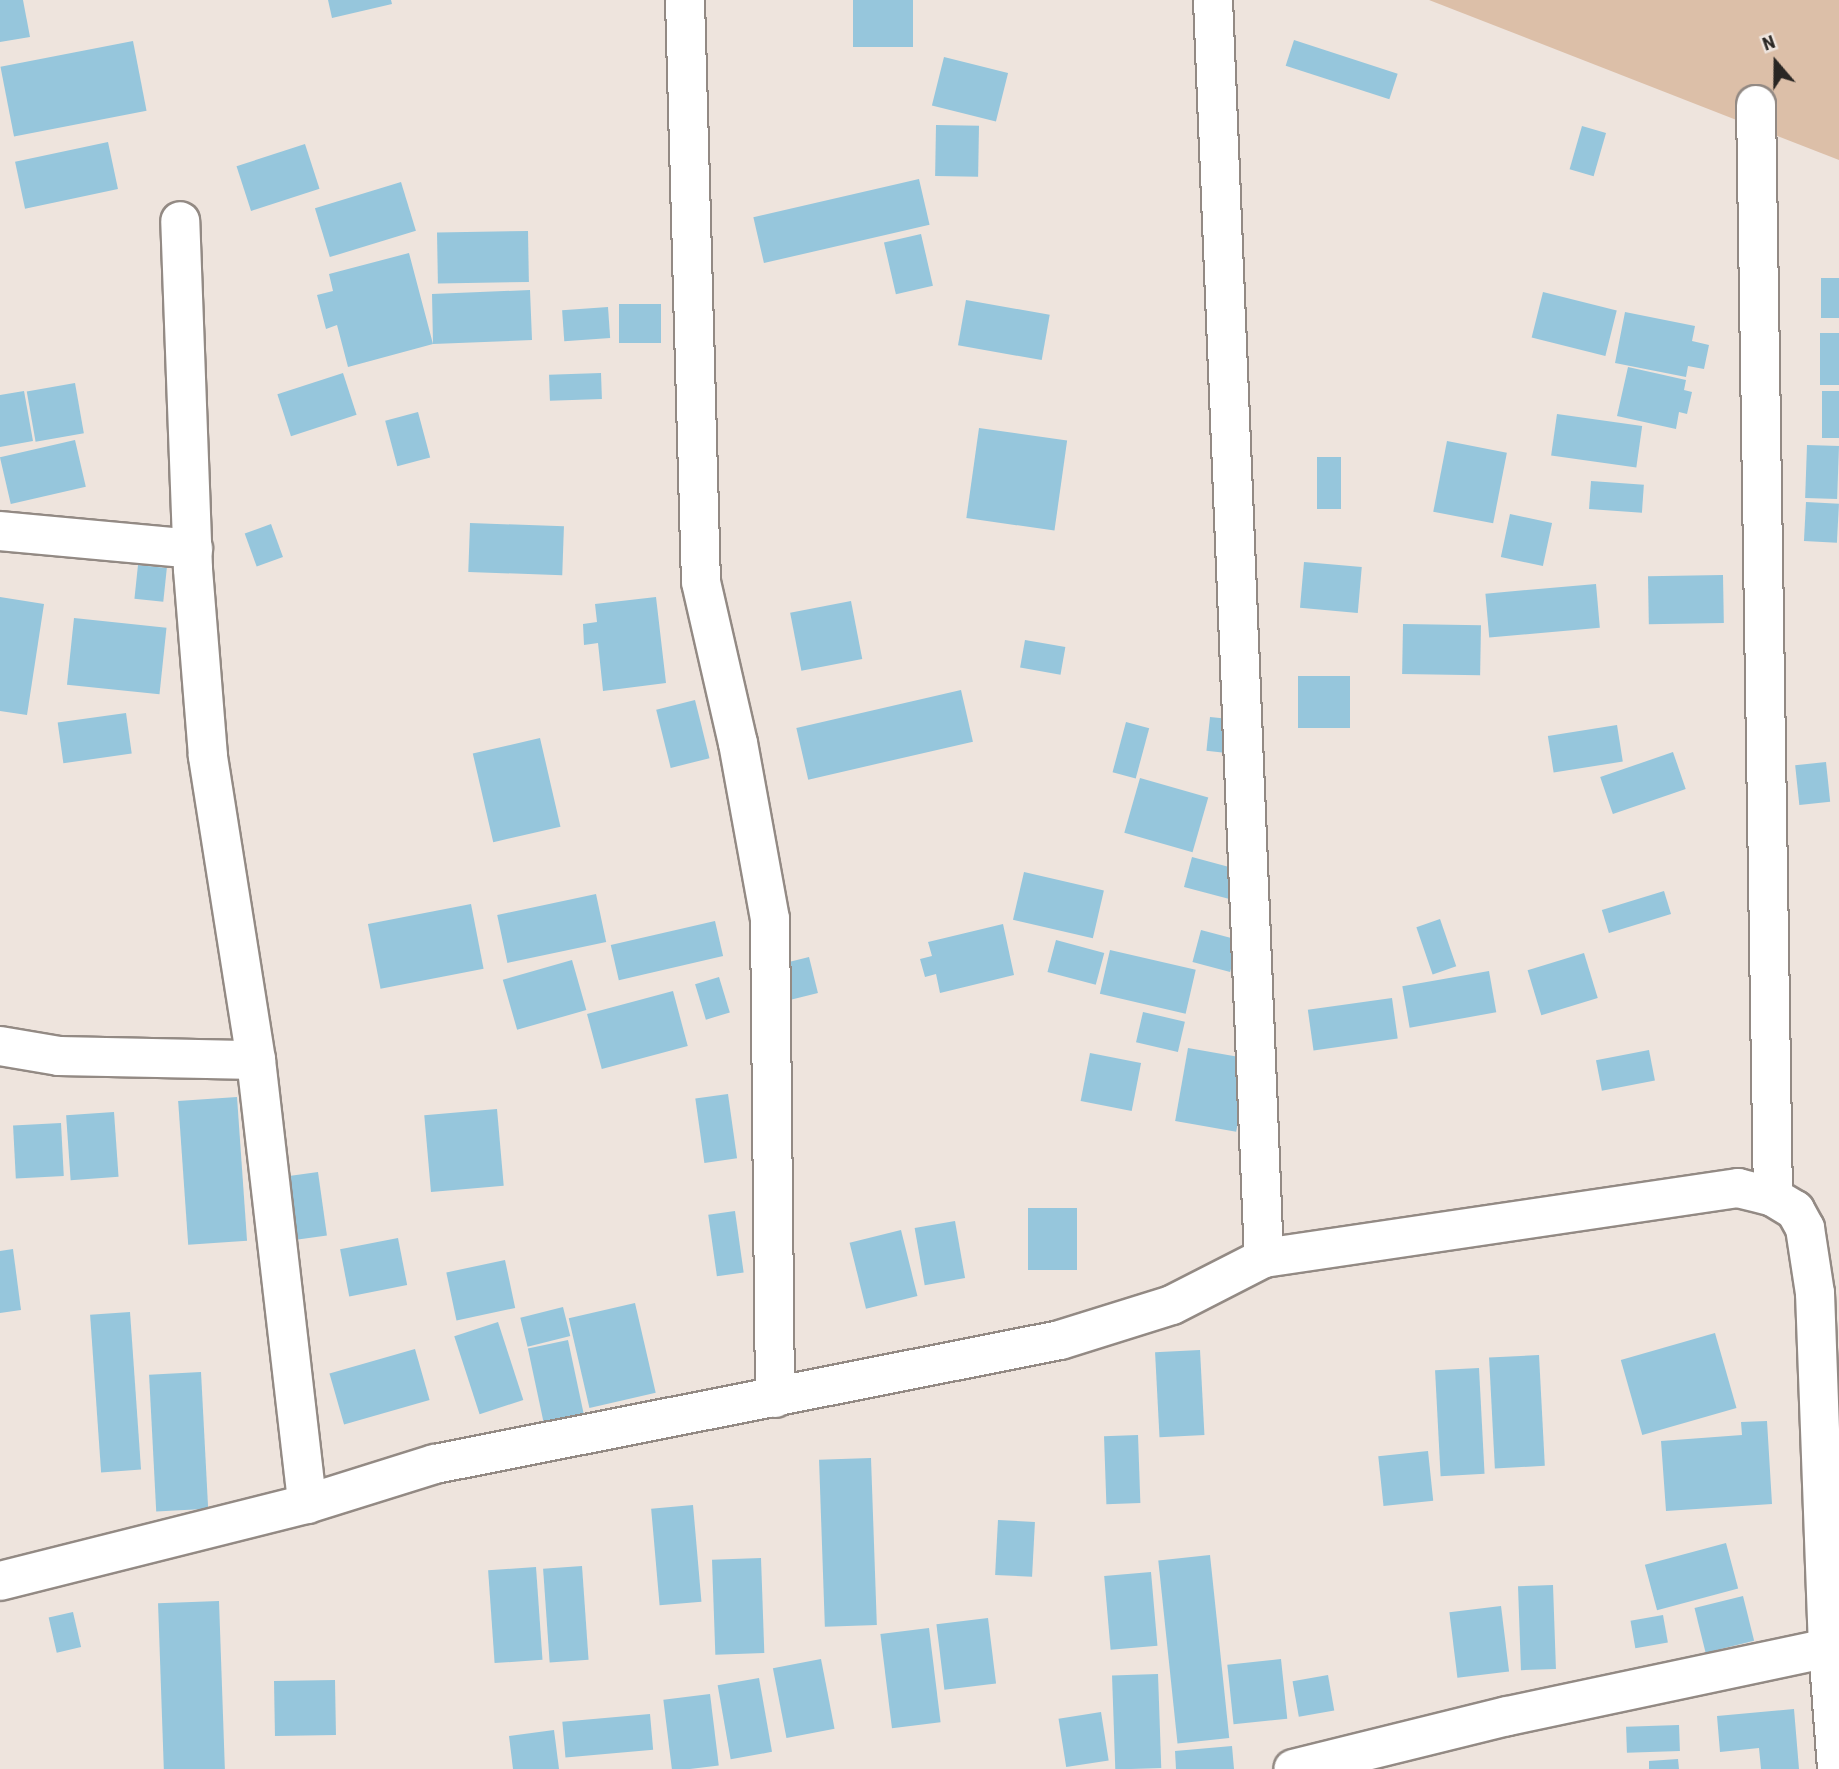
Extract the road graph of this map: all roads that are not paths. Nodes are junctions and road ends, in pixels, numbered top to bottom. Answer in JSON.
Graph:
{"nodes":[{"id":1,"x":685,"y":0,"type":"edge"},
{"id":2,"x":1213,"y":0,"type":"edge"},
{"id":3,"x":1756,"y":105,"type":"dead end"},
{"id":4,"x":180,"y":220,"type":"dead end"},
{"id":5,"x":0,"y":531,"type":"edge"},
{"id":6,"x":192,"y":549,"type":"junction"},
{"id":7,"x":0,"y":1046,"type":"edge"},
{"id":8,"x":256,"y":1060,"type":"junction"},
{"id":9,"x":1773,"y":1197,"type":"junction"},
{"id":10,"x":1264,"y":1258,"type":"junction"},
{"id":11,"x":775,"y":1398,"type":"junction"},
{"id":12,"x":1829,"y":1431,"type":"edge"},
{"id":13,"x":307,"y":1504,"type":"junction"},
{"id":14,"x":0,"y":1581,"type":"edge"},
{"id":15,"x":1828,"y":1648,"type":"junction"},
{"id":16,"x":1293,"y":1769,"type":"edge"},
{"id":17,"x":1837,"y":1769,"type":"edge"}],
"edges":[{"from":1,"to":11,"type":"street"},
{"from":2,"to":10,"type":"street"},
{"from":3,"to":9,"type":"street"},
{"from":4,"to":6,"type":"street"},
{"from":5,"to":6,"type":"street"},
{"from":6,"to":8,"type":"street"},
{"from":7,"to":8,"type":"street"},
{"from":8,"to":13,"type":"street"},
{"from":9,"to":10,"type":"street"},
{"from":9,"to":12,"type":"street"},
{"from":10,"to":11,"type":"street"},
{"from":11,"to":13,"type":"street"},
{"from":12,"to":15,"type":"street"},
{"from":13,"to":14,"type":"street"},
{"from":15,"to":16,"type":"street"},
{"from":15,"to":17,"type":"street"}]}
